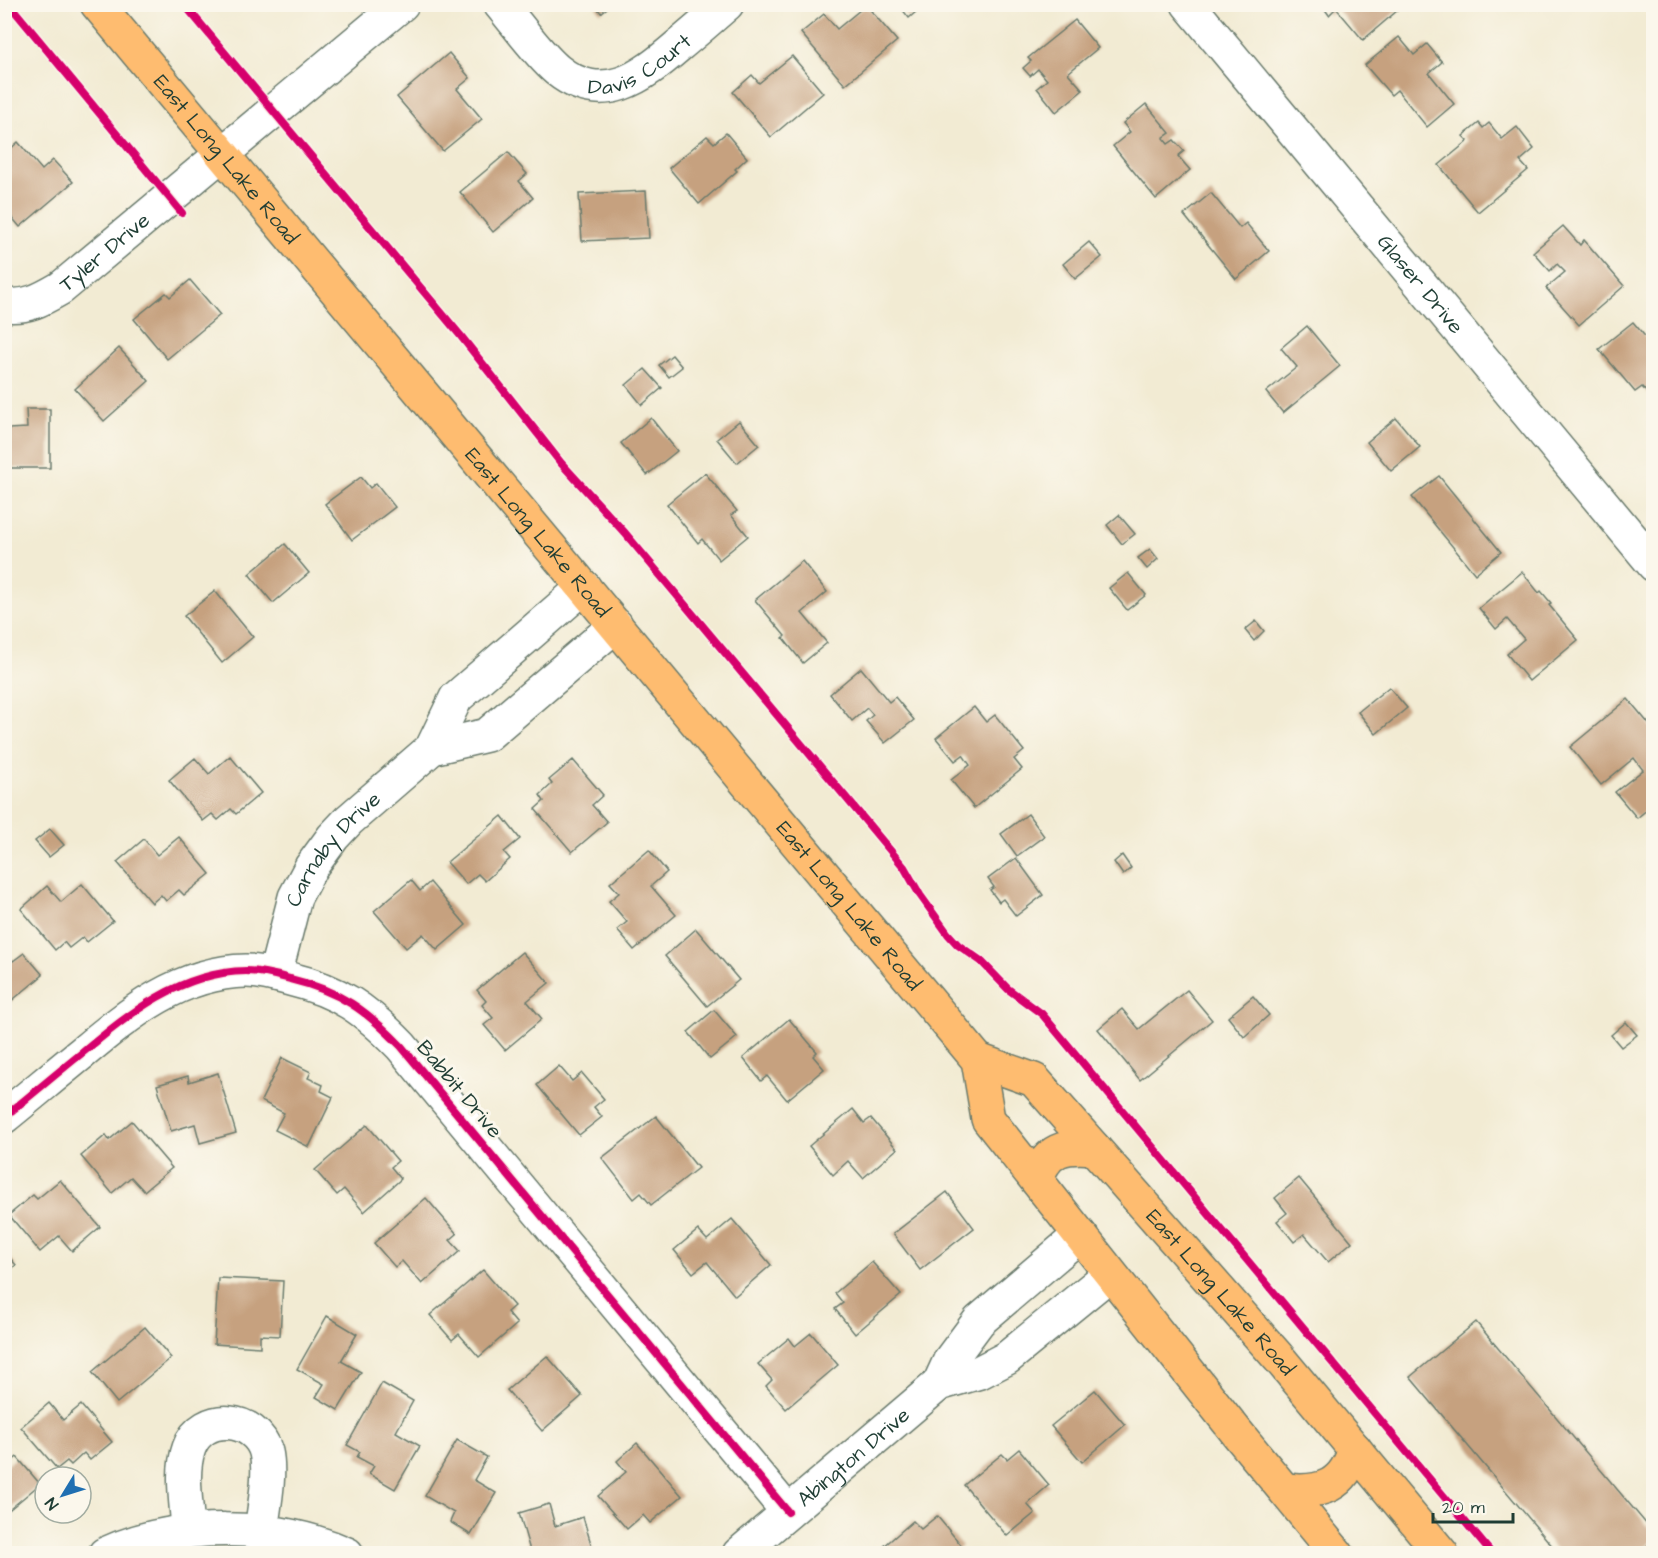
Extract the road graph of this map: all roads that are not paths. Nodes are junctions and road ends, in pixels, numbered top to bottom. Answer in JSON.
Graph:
{"nodes":[{"id":1,"x":98,"y":4,"type":"edge"},
{"id":2,"x":402,"y":4,"type":"edge"},
{"id":3,"x":500,"y":4,"type":"edge"},
{"id":4,"x":727,"y":4,"type":"edge"},
{"id":5,"x":1188,"y":4,"type":"edge"},
{"id":6,"x":223,"y":154,"type":"junction"},
{"id":7,"x":4,"y":305,"type":"edge"},
{"id":8,"x":1653,"y":565,"type":"edge"},
{"id":9,"x":584,"y":588,"type":"junction"},
{"id":10,"x":616,"y":625,"type":"junction"},
{"id":11,"x":432,"y":748,"type":"junction"},
{"id":12,"x":275,"y":975,"type":"junction"},
{"id":13,"x":978,"y":1060,"type":"junction"},
{"id":14,"x":4,"y":1117,"type":"edge"},
{"id":15,"x":1094,"y":1148,"type":"junction"},
{"id":16,"x":1036,"y":1179,"type":"junction"},
{"id":17,"x":1080,"y":1234,"type":"junction"},
{"id":18,"x":1110,"y":1274,"type":"junction"},
{"id":19,"x":939,"y":1384,"type":"junction"},
{"id":20,"x":1355,"y":1449,"type":"junction"},
{"id":21,"x":1284,"y":1490,"type":"junction"},
{"id":22,"x":788,"y":1512,"type":"junction"},
{"id":23,"x":188,"y":1531,"type":"junction"},
{"id":24,"x":261,"y":1531,"type":"junction"},
{"id":25,"x":105,"y":1554,"type":"edge"},
{"id":26,"x":347,"y":1554,"type":"edge"},
{"id":27,"x":739,"y":1554,"type":"edge"},
{"id":28,"x":1337,"y":1554,"type":"edge"},
{"id":29,"x":1442,"y":1554,"type":"edge"}],
"edges":[{"from":1,"to":6,"type":"main road","name":"East Long Lake Road"},
{"from":2,"to":6,"type":"street","name":"Tyler Drive"},
{"from":3,"to":4,"type":"street","name":"Davis Court"},
{"from":5,"to":8,"type":"street","name":"Glaser Drive"},
{"from":6,"to":7,"type":"street","name":"Tyler Drive"},
{"from":6,"to":9,"type":"main road","name":"East Long Lake Road"},
{"from":9,"to":10,"type":"main road","name":"East Long Lake Road"},
{"from":9,"to":11,"type":"street","name":"Carnaby Drive"},
{"from":10,"to":11,"type":"street","name":"Carnaby Drive"},
{"from":10,"to":13,"type":"main road","name":"East Long Lake Road"},
{"from":11,"to":12,"type":"street","name":"Carnaby Drive"},
{"from":12,"to":14,"type":"street","name":"Babbit Drive"},
{"from":12,"to":22,"type":"street","name":"Babbit Drive"},
{"from":13,"to":15,"type":"main road","name":"East Long Lake Road"},
{"from":13,"to":16,"type":"main road"},
{"from":15,"to":16,"type":"main road"},
{"from":15,"to":20,"type":"main road","name":"East Long Lake Road"},
{"from":16,"to":17,"type":"main road"},
{"from":17,"to":18,"type":"main road"},
{"from":17,"to":19,"type":"street","name":"Abington Drive"},
{"from":18,"to":19,"type":"street","name":"Abington Drive"},
{"from":18,"to":21,"type":"main road"},
{"from":19,"to":22,"type":"street","name":"Abington Drive"},
{"from":20,"to":21,"type":"main road"},
{"from":20,"to":29,"type":"main road","name":"East Long Lake Road"},
{"from":21,"to":28,"type":"main road"},
{"from":22,"to":27,"type":"street","name":"Abington Drive"},
{"from":23,"to":24,"type":"street"},
{"from":23,"to":24,"type":"street"},
{"from":23,"to":25,"type":"street"},
{"from":24,"to":26,"type":"street"}]}
